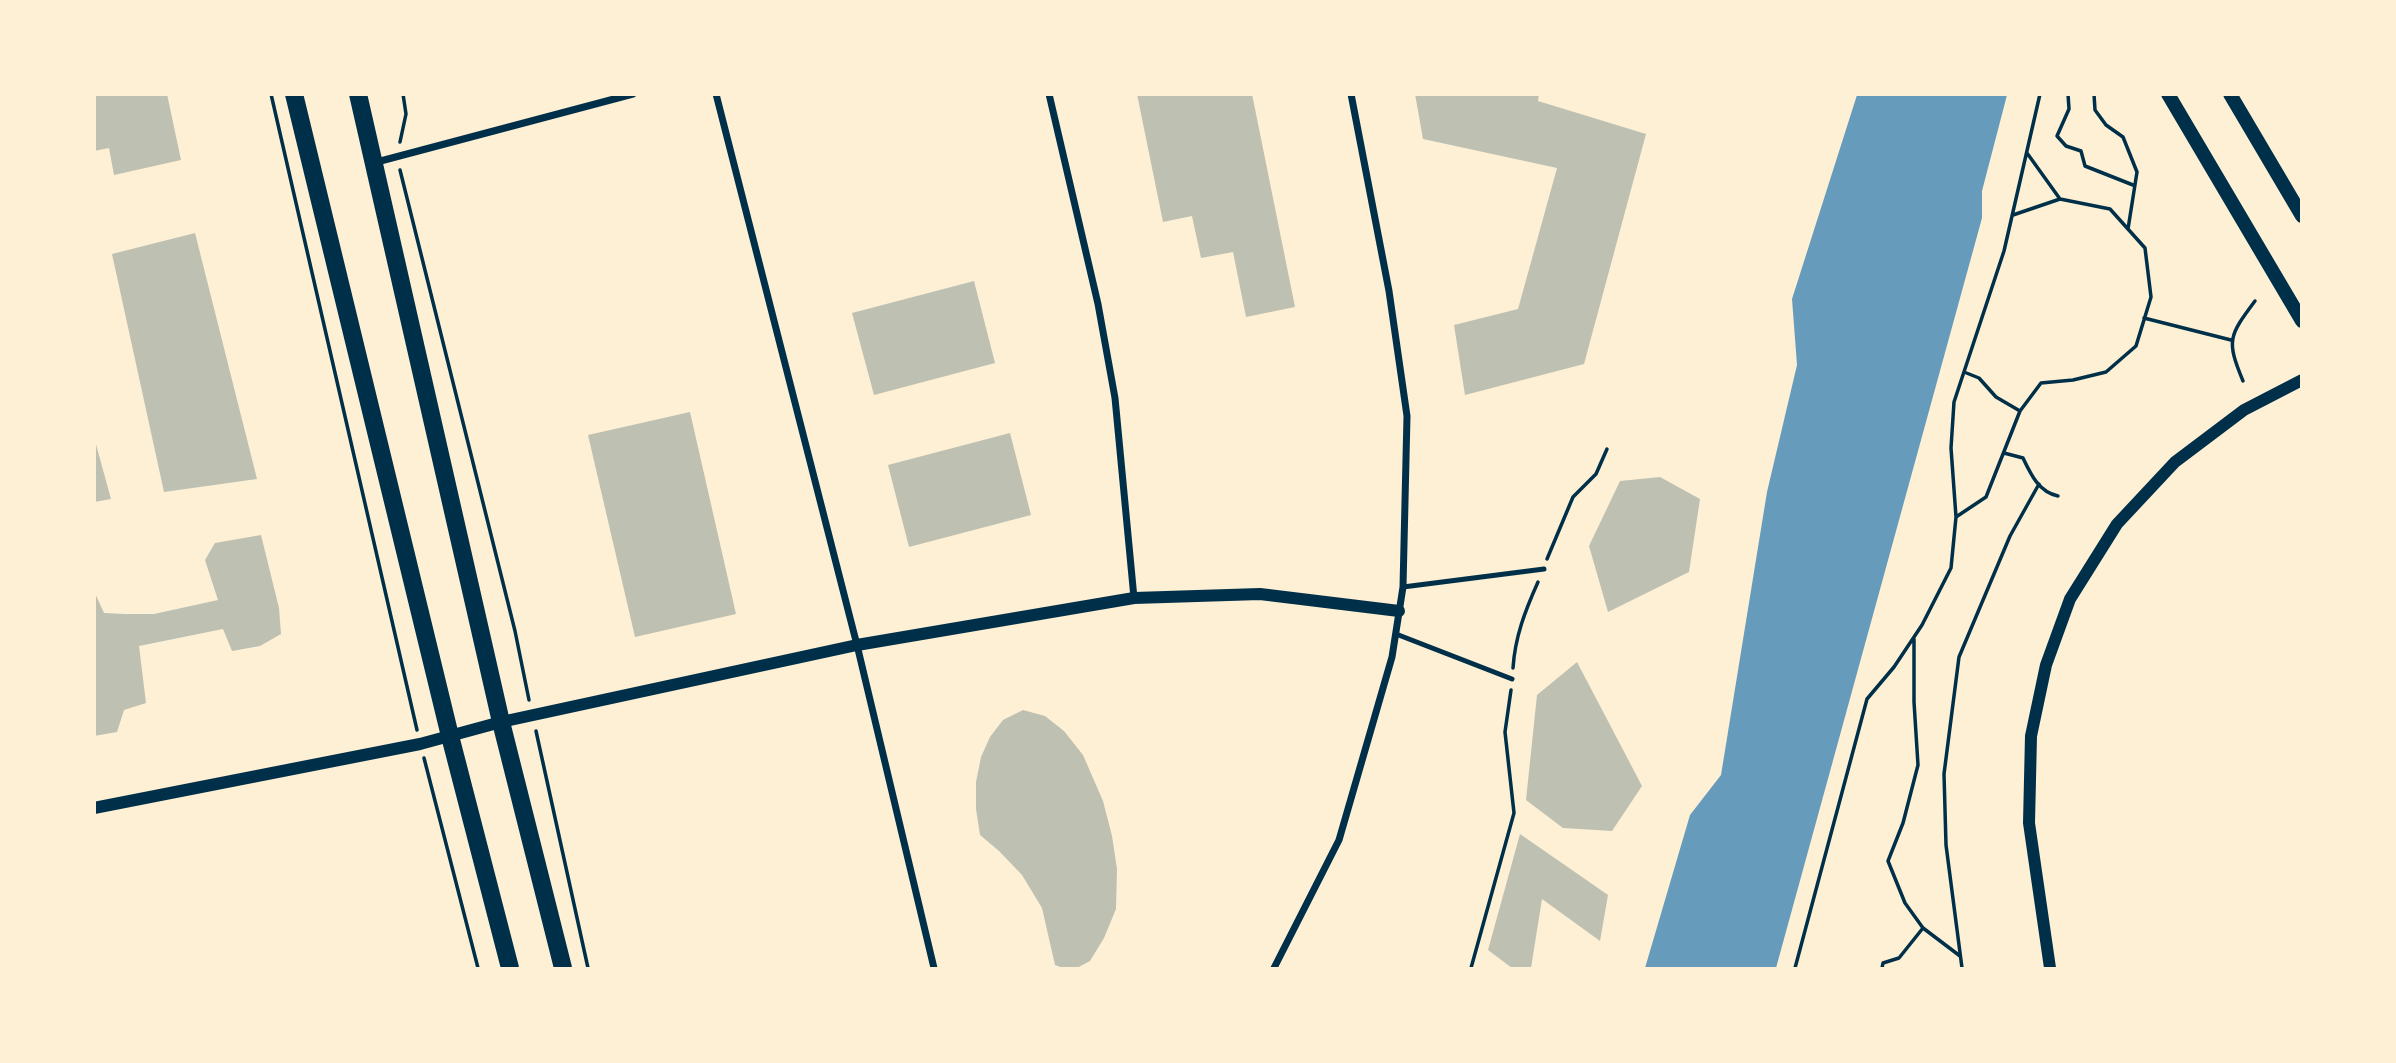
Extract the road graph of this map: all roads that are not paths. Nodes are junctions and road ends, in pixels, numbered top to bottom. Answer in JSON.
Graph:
{"nodes":[{"id":1,"x":294,"y":94,"type":"edge"},
{"id":2,"x":358,"y":94,"type":"edge"},
{"id":3,"x":633,"y":94,"type":"edge"},
{"id":4,"x":716,"y":94,"type":"edge"},
{"id":5,"x":1049,"y":94,"type":"edge"},
{"id":6,"x":1351,"y":94,"type":"edge"},
{"id":7,"x":2168,"y":94,"type":"edge"},
{"id":8,"x":2230,"y":94,"type":"edge"},
{"id":9,"x":373,"y":163,"type":"junction"},
{"id":10,"x":2301,"y":216,"type":"edge"},
{"id":11,"x":2301,"y":321,"type":"edge"},
{"id":12,"x":2301,"y":380,"type":"edge"},
{"id":13,"x":1544,"y":569,"type":"road end"},
{"id":14,"x":1403,"y":587,"type":"junction"},
{"id":15,"x":1134,"y":598,"type":"junction"},
{"id":16,"x":1399,"y":611,"type":"junction"},
{"id":17,"x":1396,"y":634,"type":"junction"},
{"id":18,"x":857,"y":645,"type":"junction"},
{"id":19,"x":1512,"y":679,"type":"road end"},
{"id":20,"x":501,"y":722,"type":"junction"},
{"id":21,"x":450,"y":736,"type":"junction"},
{"id":22,"x":94,"y":808,"type":"edge"},
{"id":23,"x":510,"y":968,"type":"edge"},
{"id":24,"x":563,"y":968,"type":"edge"},
{"id":25,"x":934,"y":968,"type":"edge"},
{"id":26,"x":1274,"y":968,"type":"edge"},
{"id":27,"x":2050,"y":968,"type":"edge"}],
"edges":[{"from":1,"to":21,"type":"main road"},
{"from":2,"to":9,"type":"main road"},
{"from":3,"to":9,"type":"street"},
{"from":4,"to":18,"type":"street"},
{"from":5,"to":15,"type":"street"},
{"from":6,"to":14,"type":"street"},
{"from":7,"to":11,"type":"main road"},
{"from":8,"to":10,"type":"main road"},
{"from":9,"to":20,"type":"main road"},
{"from":12,"to":27,"type":"street"},
{"from":13,"to":14,"type":"lane"},
{"from":14,"to":16,"type":"street"},
{"from":15,"to":16,"type":"street"},
{"from":15,"to":18,"type":"street"},
{"from":16,"to":17,"type":"street"},
{"from":17,"to":19,"type":"lane"},
{"from":17,"to":26,"type":"street"},
{"from":18,"to":20,"type":"street"},
{"from":18,"to":25,"type":"street"},
{"from":20,"to":21,"type":"street"},
{"from":20,"to":24,"type":"main road"},
{"from":21,"to":22,"type":"street"},
{"from":21,"to":23,"type":"main road"}]}
